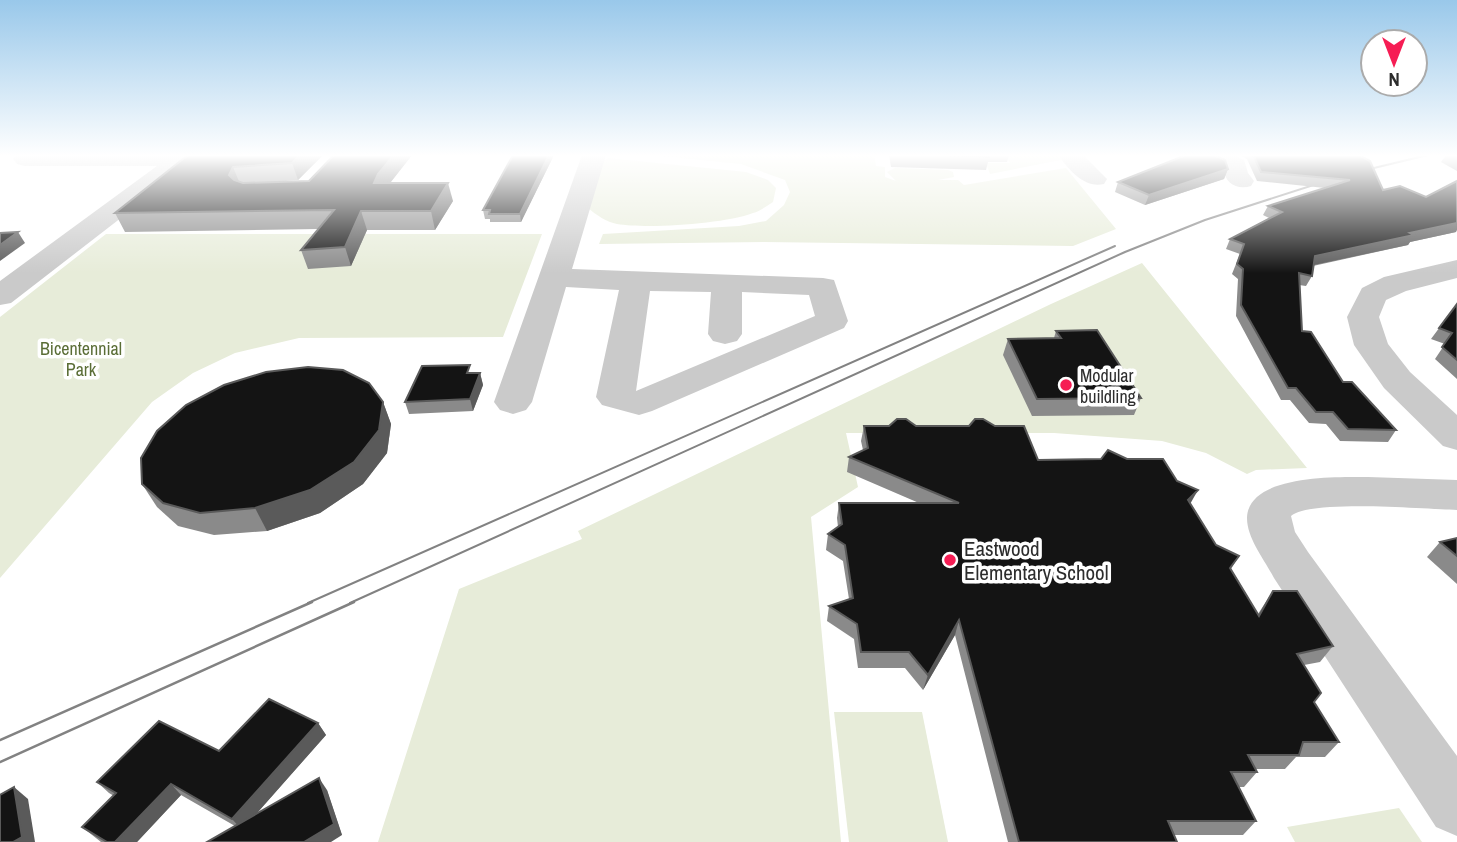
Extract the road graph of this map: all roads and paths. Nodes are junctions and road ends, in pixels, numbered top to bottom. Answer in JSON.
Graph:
{"nodes":[{"id":1,"x":135,"y":194,"type":"edge"},
{"id":2,"x":581,"y":194,"type":"edge"},
{"id":3,"x":1457,"y":269,"type":"edge"},
{"id":4,"x":554,"y":277,"type":"junction"},
{"id":5,"x":636,"y":281,"type":"junction"},
{"id":6,"x":727,"y":283,"type":"junction"},
{"id":7,"x":0,"y":296,"type":"edge"},
{"id":8,"x":725,"y":334,"type":"dead end"},
{"id":9,"x":513,"y":402,"type":"dead end"},
{"id":10,"x":1457,"y":437,"type":"edge"},
{"id":11,"x":1457,"y":495,"type":"edge"},
{"id":12,"x":1457,"y":806,"type":"edge"}],
"edges":[{"from":1,"to":7,"type":"street"},
{"from":2,"to":4,"type":"street"},
{"from":3,"to":10,"type":"street"},
{"from":4,"to":5,"type":"street"},
{"from":4,"to":9,"type":"street"},
{"from":5,"to":6,"type":"street"},
{"from":5,"to":6,"type":"street"},
{"from":6,"to":8,"type":"street"},
{"from":11,"to":12,"type":"street"}]}
